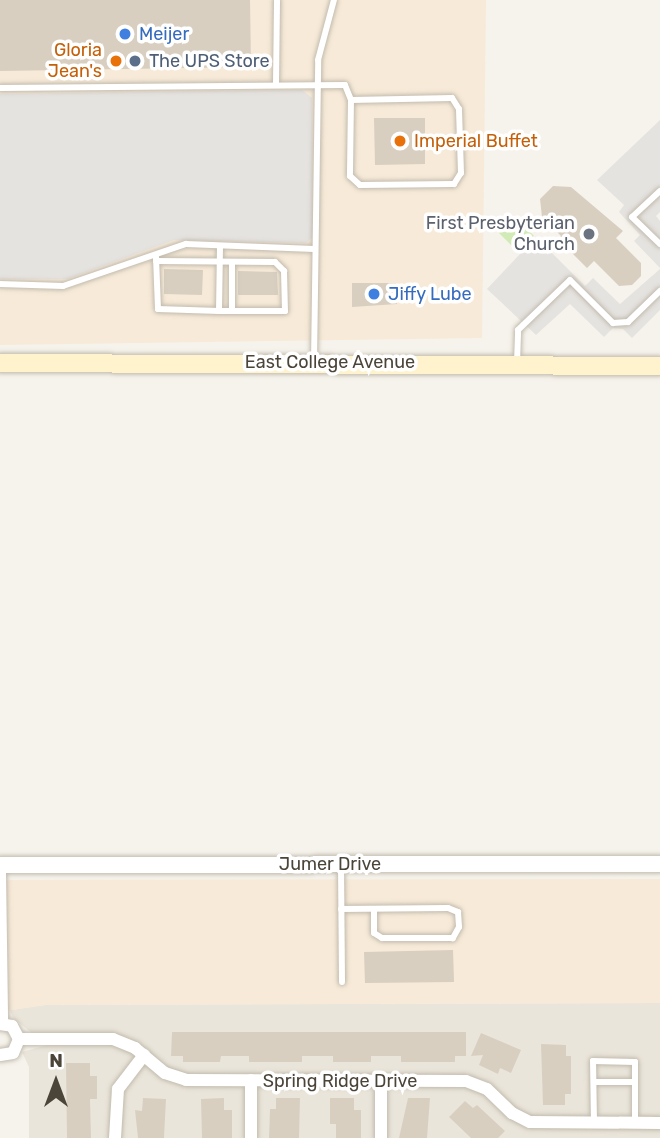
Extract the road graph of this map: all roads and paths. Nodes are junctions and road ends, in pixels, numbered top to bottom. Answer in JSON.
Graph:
{"nodes":[{"id":1,"x":277,"y":0,"type":"edge"},
{"id":2,"x":334,"y":0,"type":"edge"},
{"id":3,"x":318,"y":84,"type":"junction"},
{"id":4,"x":276,"y":85,"type":"junction"},
{"id":5,"x":0,"y":88,"type":"edge"},
{"id":6,"x":351,"y":100,"type":"junction"},
{"id":7,"x":660,"y":191,"type":"edge"},
{"id":8,"x":660,"y":244,"type":"edge"},
{"id":9,"x":219,"y":246,"type":"junction"},
{"id":10,"x":314,"y":249,"type":"junction"},
{"id":11,"x":156,"y":252,"type":"junction"},
{"id":12,"x":156,"y":261,"type":"junction"},
{"id":13,"x":219,"y":262,"type":"junction"},
{"id":14,"x":232,"y":262,"type":"junction"},
{"id":15,"x":0,"y":284,"type":"edge"},
{"id":16,"x":660,"y":291,"type":"edge"},
{"id":17,"x":219,"y":311,"type":"junction"},
{"id":18,"x":232,"y":311,"type":"junction"},
{"id":19,"x":314,"y":362,"type":"junction"},
{"id":20,"x":0,"y":363,"type":"edge"},
{"id":21,"x":517,"y":363,"type":"junction"},
{"id":22,"x":660,"y":366,"type":"edge"},
{"id":23,"x":0,"y":864,"type":"edge"},
{"id":24,"x":341,"y":864,"type":"junction"},
{"id":25,"x":660,"y":864,"type":"edge"},
{"id":26,"x":0,"y":872,"type":"edge"},
{"id":27,"x":341,"y":909,"type":"junction"},
{"id":28,"x":374,"y":909,"type":"junction"},
{"id":29,"x":342,"y":982,"type":"dead end"},
{"id":30,"x":1,"y":1004,"type":"edge"},
{"id":31,"x":1,"y":1024,"type":"edge"},
{"id":32,"x":19,"y":1039,"type":"junction"},
{"id":33,"x":0,"y":1055,"type":"edge"},
{"id":34,"x":144,"y":1055,"type":"junction"},
{"id":35,"x":251,"y":1080,"type":"junction"},
{"id":36,"x":381,"y":1080,"type":"junction"},
{"id":37,"x":594,"y":1082,"type":"junction"},
{"id":38,"x":635,"y":1082,"type":"junction"},
{"id":39,"x":590,"y":1123,"type":"junction"},
{"id":40,"x":635,"y":1124,"type":"junction"},
{"id":41,"x":660,"y":1124,"type":"edge"},
{"id":42,"x":115,"y":1138,"type":"edge"},
{"id":43,"x":251,"y":1138,"type":"edge"},
{"id":44,"x":381,"y":1138,"type":"edge"},
{"id":45,"x":586,"y":1138,"type":"edge"}],
"edges":[{"from":1,"to":4,"type":"lane"},
{"from":2,"to":3,"type":"lane"},
{"from":3,"to":4,"type":"lane"},
{"from":3,"to":6,"type":"lane"},
{"from":3,"to":10,"type":"lane"},
{"from":4,"to":5,"type":"lane"},
{"from":6,"to":6,"type":"lane"},
{"from":7,"to":8,"type":"lane"},
{"from":9,"to":10,"type":"lane"},
{"from":9,"to":11,"type":"lane"},
{"from":9,"to":13,"type":"lane"},
{"from":10,"to":19,"type":"lane"},
{"from":11,"to":12,"type":"lane"},
{"from":11,"to":15,"type":"lane"},
{"from":12,"to":13,"type":"lane"},
{"from":12,"to":17,"type":"lane"},
{"from":13,"to":14,"type":"lane"},
{"from":13,"to":17,"type":"lane"},
{"from":14,"to":18,"type":"lane"},
{"from":14,"to":18,"type":"lane"},
{"from":16,"to":21,"type":"lane"},
{"from":17,"to":18,"type":"lane"},
{"from":19,"to":20,"type":"main road","name":"East College Avenue"},
{"from":19,"to":21,"type":"main road","name":"East College Avenue"},
{"from":21,"to":22,"type":"main road","name":"East College Avenue"},
{"from":23,"to":24,"type":"street","name":"Jumer Drive"},
{"from":24,"to":25,"type":"street","name":"Jumer Drive"},
{"from":24,"to":27,"type":"lane"},
{"from":26,"to":30,"type":"street"},
{"from":27,"to":28,"type":"lane"},
{"from":27,"to":29,"type":"lane"},
{"from":28,"to":28,"type":"lane"},
{"from":30,"to":31,"type":"street"},
{"from":31,"to":32,"type":"street"},
{"from":32,"to":33,"type":"street"},
{"from":32,"to":34,"type":"street","name":"Spring Ridge Drive"},
{"from":34,"to":35,"type":"street","name":"Spring Ridge Drive"},
{"from":34,"to":42,"type":"street"},
{"from":35,"to":36,"type":"street","name":"Spring Ridge Drive"},
{"from":35,"to":43,"type":"street"},
{"from":36,"to":39,"type":"street","name":"Spring Ridge Drive"},
{"from":36,"to":44,"type":"street"},
{"from":37,"to":38,"type":"lane"},
{"from":37,"to":38,"type":"lane"},
{"from":37,"to":39,"type":"lane"},
{"from":38,"to":40,"type":"lane"},
{"from":39,"to":40,"type":"street","name":"Spring Ridge Drive"},
{"from":39,"to":45,"type":"street"},
{"from":40,"to":41,"type":"street","name":"Spring Ridge Drive"}]}
